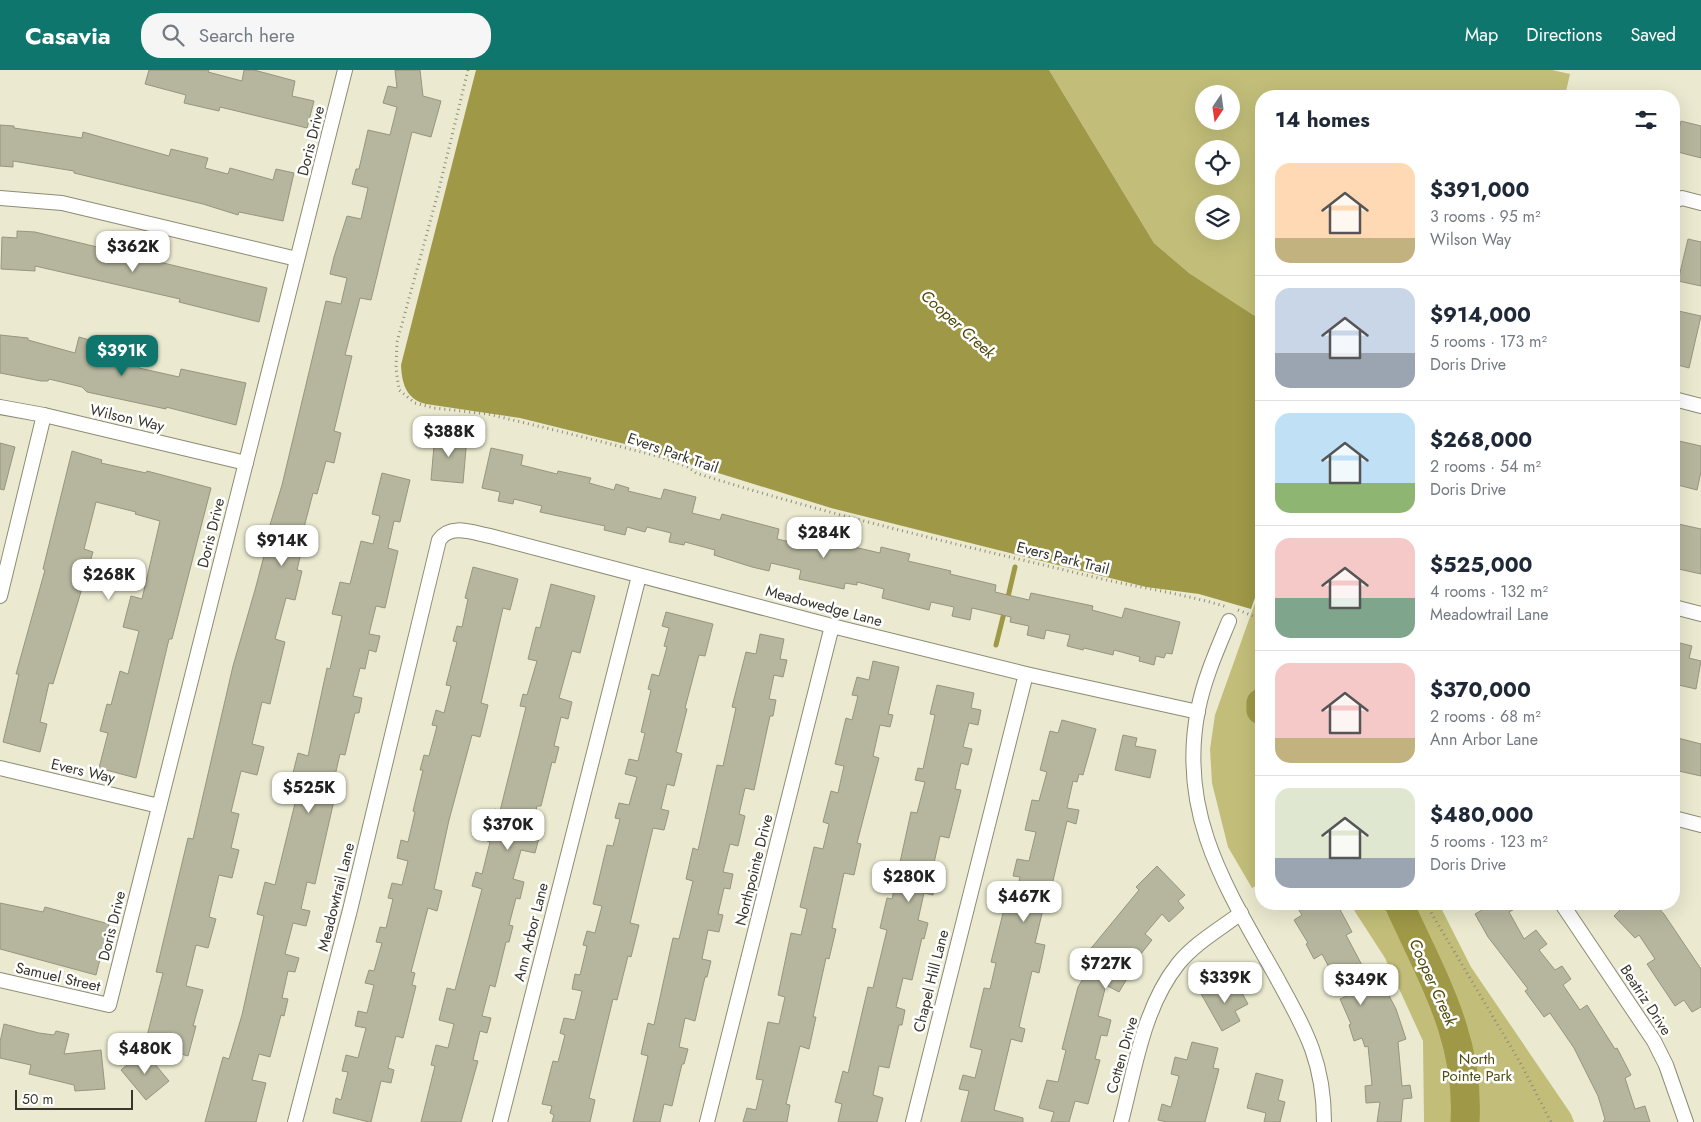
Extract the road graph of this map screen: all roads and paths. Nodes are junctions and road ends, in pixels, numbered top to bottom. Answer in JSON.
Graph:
{"nodes":[{"id":1,"x":345,"y":70,"type":"edge"},
{"id":2,"x":468,"y":70,"type":"edge"},
{"id":3,"x":0,"y":198,"type":"edge"},
{"id":4,"x":1680,"y":199,"type":"edge"},
{"id":5,"x":1701,"y":203,"type":"edge"},
{"id":6,"x":297,"y":259,"type":"junction"},
{"id":7,"x":1680,"y":401,"type":"edge"},
{"id":8,"x":1701,"y":406,"type":"edge"},
{"id":9,"x":0,"y":407,"type":"edge"},
{"id":10,"x":44,"y":415,"type":"junction"},
{"id":11,"x":246,"y":463,"type":"junction"},
{"id":12,"x":443,"y":534,"type":"joint"},
{"id":13,"x":639,"y":576,"type":"junction"},
{"id":14,"x":0,"y":596,"type":"edge"},
{"id":15,"x":1680,"y":609,"type":"edge"},
{"id":16,"x":1701,"y":614,"type":"edge"},
{"id":17,"x":1255,"y":617,"type":"edge"},
{"id":18,"x":1229,"y":621,"type":"dead end"},
{"id":19,"x":832,"y":626,"type":"junction"},
{"id":20,"x":1026,"y":674,"type":"junction"},
{"id":21,"x":1198,"y":712,"type":"junction"},
{"id":22,"x":0,"y":768,"type":"edge"},
{"id":23,"x":159,"y":806,"type":"junction"},
{"id":24,"x":1680,"y":820,"type":"edge"},
{"id":25,"x":1701,"y":825,"type":"edge"},
{"id":26,"x":1430,"y":910,"type":"edge"},
{"id":27,"x":1566,"y":910,"type":"edge"},
{"id":28,"x":1241,"y":913,"type":"junction"},
{"id":29,"x":0,"y":980,"type":"edge"},
{"id":30,"x":109,"y":1005,"type":"joint"},
{"id":31,"x":295,"y":1122,"type":"edge"},
{"id":32,"x":500,"y":1122,"type":"edge"},
{"id":33,"x":707,"y":1122,"type":"edge"},
{"id":34,"x":913,"y":1122,"type":"edge"},
{"id":35,"x":1120,"y":1122,"type":"edge"},
{"id":36,"x":1324,"y":1122,"type":"edge"},
{"id":37,"x":1550,"y":1122,"type":"edge"},
{"id":38,"x":1686,"y":1122,"type":"edge"}],
"edges":[{"from":1,"to":6,"type":"street","name":"Doris Drive"},
{"from":2,"to":17,"type":"path","name":"Evers Park Trail"},
{"from":3,"to":6,"type":"street"},
{"from":4,"to":5,"type":"street"},
{"from":6,"to":11,"type":"street","name":"Doris Drive"},
{"from":7,"to":8,"type":"street"},
{"from":9,"to":10,"type":"street","name":"Wilson Way"},
{"from":10,"to":11,"type":"street","name":"Wilson Way"},
{"from":10,"to":14,"type":"street"},
{"from":11,"to":23,"type":"street","name":"Doris Drive"},
{"from":12,"to":13,"type":"street","name":"Meadowedge Lane"},
{"from":12,"to":31,"type":"street","name":"Meadowtrail Lane"},
{"from":13,"to":19,"type":"street","name":"Meadowedge Lane"},
{"from":13,"to":32,"type":"street","name":"Ann Arbor Lane"},
{"from":15,"to":16,"type":"street"},
{"from":18,"to":21,"type":"street"},
{"from":19,"to":20,"type":"street","name":"Meadowedge Lane"},
{"from":19,"to":33,"type":"street","name":"Northpointe Drive"},
{"from":20,"to":21,"type":"street","name":"Meadowedge Lane"},
{"from":20,"to":34,"type":"street","name":"Chapel Hill Lane"},
{"from":21,"to":28,"type":"street"},
{"from":22,"to":23,"type":"street","name":"Evers Way"},
{"from":23,"to":30,"type":"street","name":"Doris Drive"},
{"from":24,"to":25,"type":"street"},
{"from":26,"to":37,"type":"path"},
{"from":27,"to":38,"type":"street","name":"Beatriz Drive"},
{"from":28,"to":35,"type":"street","name":"Cotten Drive"},
{"from":28,"to":36,"type":"street"},
{"from":29,"to":30,"type":"street","name":"Samuel Street"}]}
